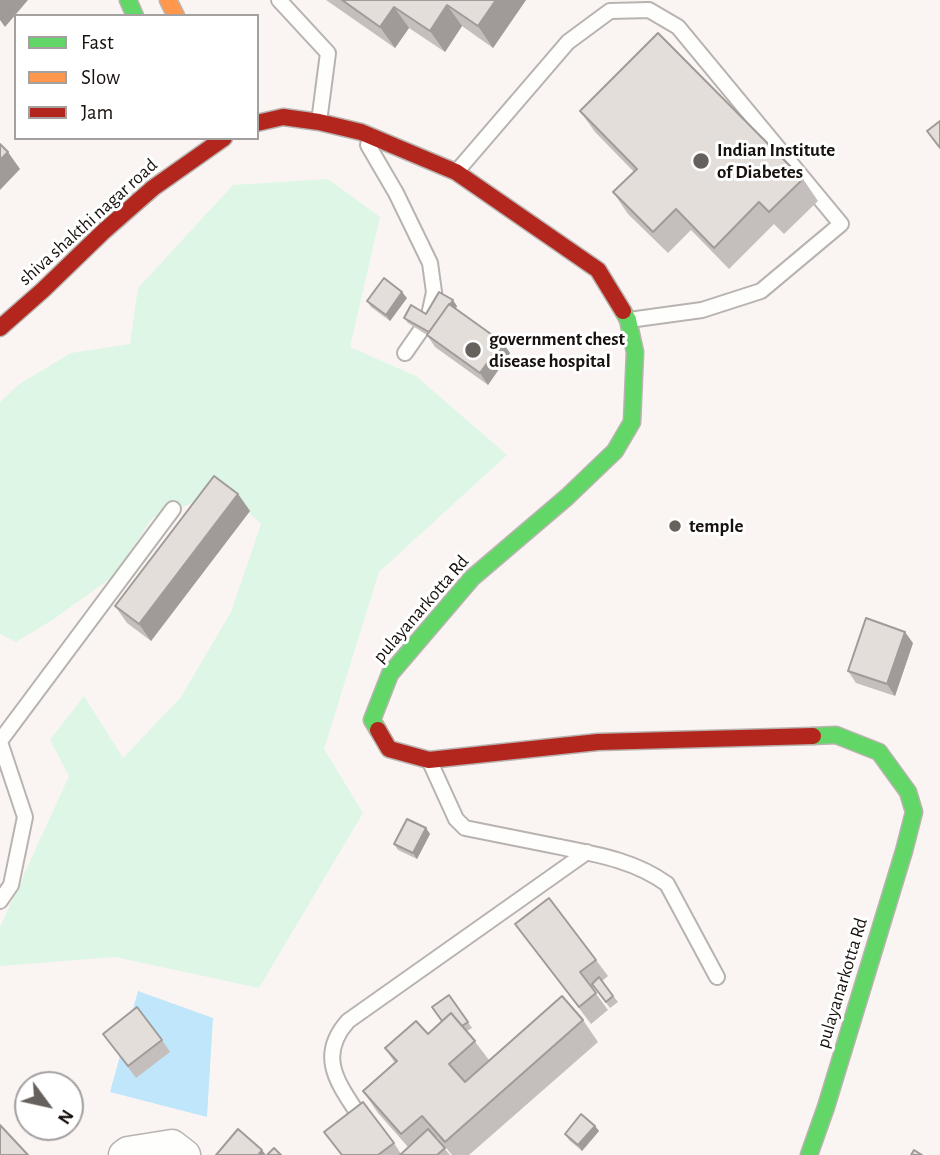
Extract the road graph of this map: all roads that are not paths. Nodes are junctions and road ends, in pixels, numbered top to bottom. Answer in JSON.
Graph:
{"nodes":[{"id":1,"x":279,"y":0,"type":"edge"},
{"id":2,"x":636,"y":0,"type":"edge"},
{"id":3,"x":649,"y":10,"type":"junction"},
{"id":4,"x":319,"y":122,"type":"junction"},
{"id":5,"x":259,"y":123,"type":"edge"},
{"id":6,"x":361,"y":132,"type":"junction"},
{"id":7,"x":203,"y":145,"type":"edge"},
{"id":8,"x":456,"y":172,"type":"junction"},
{"id":9,"x":628,"y":320,"type":"junction"},
{"id":10,"x":0,"y":328,"type":"edge"},
{"id":11,"x":405,"y":353,"type":"dead end"},
{"id":12,"x":173,"y":509,"type":"dead end"},
{"id":13,"x":0,"y":742,"type":"edge"},
{"id":14,"x":429,"y":760,"type":"junction"},
{"id":15,"x":587,"y":852,"type":"junction"},
{"id":16,"x":0,"y":901,"type":"edge"},
{"id":17,"x":717,"y":977,"type":"dead end"},
{"id":18,"x":366,"y":1126,"type":"edge"},
{"id":19,"x":124,"y":1155,"type":"edge"},
{"id":20,"x":185,"y":1155,"type":"edge"},
{"id":21,"x":809,"y":1155,"type":"edge"}],
"edges":[{"from":1,"to":4,"type":"lane"},
{"from":2,"to":3,"type":"lane"},
{"from":3,"to":8,"type":"lane"},
{"from":3,"to":9,"type":"lane"},
{"from":4,"to":5,"type":"street","name":"pulayanarkotta Rd"},
{"from":4,"to":6,"type":"street","name":"pulayanarkotta Rd"},
{"from":6,"to":8,"type":"street","name":"pulayanarkotta Rd"},
{"from":6,"to":11,"type":"lane"},
{"from":7,"to":10,"type":"street","name":"shiva shakthi nagar road"},
{"from":8,"to":9,"type":"street","name":"pulayanarkotta Rd"},
{"from":9,"to":14,"type":"street","name":"pulayanarkotta Rd"},
{"from":12,"to":13,"type":"lane"},
{"from":13,"to":16,"type":"lane"},
{"from":14,"to":15,"type":"lane"},
{"from":14,"to":21,"type":"street","name":"pulayanarkotta Rd"},
{"from":15,"to":17,"type":"lane"},
{"from":15,"to":18,"type":"lane"},
{"from":19,"to":20,"type":"street"}]}
